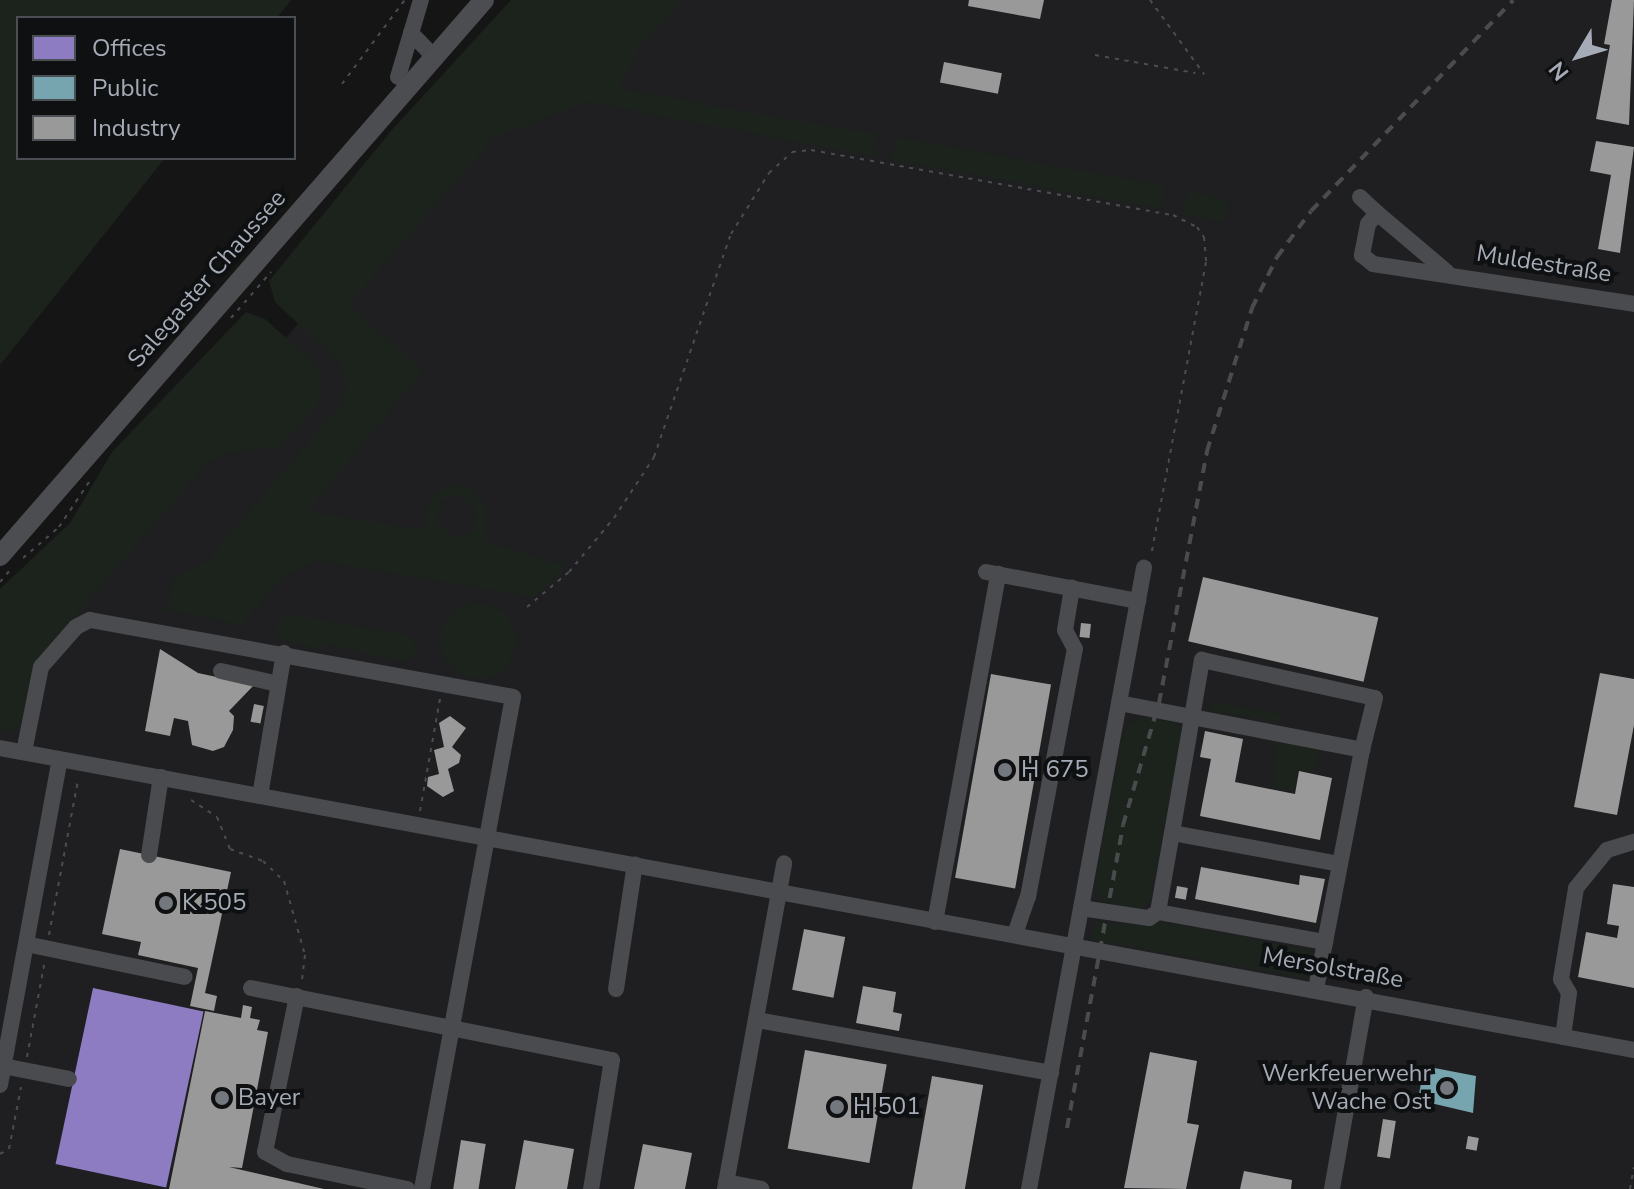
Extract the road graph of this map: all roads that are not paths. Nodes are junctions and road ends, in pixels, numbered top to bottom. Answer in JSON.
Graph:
{"nodes":[{"id":1,"x":421,"y":0,"type":"edge"},
{"id":2,"x":484,"y":0,"type":"edge"},
{"id":3,"x":411,"y":33,"type":"junction"},
{"id":4,"x":435,"y":58,"type":"junction"},
{"id":5,"x":398,"y":77,"type":"dead end"},
{"id":6,"x":1360,"y":197,"type":"dead end"},
{"id":7,"x":1377,"y":213,"type":"junction"},
{"id":8,"x":1447,"y":272,"type":"junction"},
{"id":9,"x":1634,"y":304,"type":"edge"},
{"id":10,"x":0,"y":556,"type":"edge"},
{"id":11,"x":1144,"y":568,"type":"road end"},
{"id":12,"x":1072,"y":588,"type":"junction"},
{"id":13,"x":1138,"y":601,"type":"junction"},
{"id":14,"x":290,"y":654,"type":"junction"},
{"id":15,"x":221,"y":671,"type":"dead end"},
{"id":16,"x":382,"y":672,"type":"junction"},
{"id":17,"x":278,"y":684,"type":"junction"},
{"id":18,"x":1119,"y":703,"type":"junction"},
{"id":19,"x":1192,"y":717,"type":"junction"},
{"id":20,"x":0,"y":748,"type":"edge"},
{"id":21,"x":1362,"y":750,"type":"junction"},
{"id":22,"x":24,"y":752,"type":"junction"},
{"id":23,"x":60,"y":759,"type":"junction"},
{"id":24,"x":161,"y":777,"type":"junction"},
{"id":25,"x":260,"y":796,"type":"junction"},
{"id":26,"x":1172,"y":833,"type":"junction"},
{"id":27,"x":487,"y":837,"type":"junction"},
{"id":28,"x":1634,"y":842,"type":"edge"},
{"id":29,"x":149,"y":855,"type":"dead end"},
{"id":30,"x":784,"y":863,"type":"dead end"},
{"id":31,"x":635,"y":864,"type":"junction"},
{"id":32,"x":1340,"y":864,"type":"junction"},
{"id":33,"x":779,"y":893,"type":"junction"},
{"id":34,"x":1081,"y":908,"type":"junction"},
{"id":35,"x":1158,"y":912,"type":"junction"},
{"id":36,"x":935,"y":922,"type":"junction"},
{"id":37,"x":1015,"y":934,"type":"junction"},
{"id":38,"x":1325,"y":942,"type":"junction"},
{"id":39,"x":26,"y":944,"type":"junction"},
{"id":40,"x":1085,"y":948,"type":"junction"},
{"id":41,"x":185,"y":977,"type":"dead end"},
{"id":42,"x":251,"y":988,"type":"dead end"},
{"id":43,"x":1316,"y":988,"type":"junction"},
{"id":44,"x":616,"y":989,"type":"dead end"},
{"id":45,"x":298,"y":997,"type":"junction"},
{"id":46,"x":1366,"y":997,"type":"junction"},
{"id":47,"x":757,"y":1020,"type":"junction"},
{"id":48,"x":452,"y":1026,"type":"junction"},
{"id":49,"x":1563,"y":1037,"type":"junction"},
{"id":50,"x":1634,"y":1050,"type":"edge"},
{"id":51,"x":3,"y":1066,"type":"junction"},
{"id":52,"x":1051,"y":1073,"type":"junction"},
{"id":53,"x":69,"y":1079,"type":"dead end"},
{"id":54,"x":0,"y":1085,"type":"edge"},
{"id":55,"x":725,"y":1186,"type":"edge"},
{"id":56,"x":407,"y":1189,"type":"edge"},
{"id":57,"x":422,"y":1189,"type":"edge"},
{"id":58,"x":591,"y":1189,"type":"edge"},
{"id":59,"x":761,"y":1189,"type":"edge"},
{"id":60,"x":1029,"y":1189,"type":"edge"},
{"id":61,"x":1332,"y":1189,"type":"edge"}],
"edges":[{"from":1,"to":3,"type":"street"},
{"from":2,"to":4,"type":"main road","name":"Salegaster Chaussee"},
{"from":3,"to":4,"type":"street"},
{"from":3,"to":5,"type":"street"},
{"from":4,"to":10,"type":"main road","name":"Salegaster Chaussee"},
{"from":6,"to":7,"type":"street"},
{"from":7,"to":8,"type":"street","name":"Muldestraße"},
{"from":7,"to":8,"type":"street","name":"Muldestraße"},
{"from":8,"to":9,"type":"street","name":"Muldestraße"},
{"from":11,"to":13,"type":"street"},
{"from":12,"to":13,"type":"street"},
{"from":12,"to":36,"type":"street"},
{"from":12,"to":37,"type":"street"},
{"from":13,"to":18,"type":"street"},
{"from":14,"to":16,"type":"street"},
{"from":14,"to":16,"type":"street"},
{"from":14,"to":17,"type":"street"},
{"from":14,"to":22,"type":"street"},
{"from":15,"to":17,"type":"street"},
{"from":16,"to":27,"type":"street"},
{"from":17,"to":25,"type":"street"},
{"from":18,"to":19,"type":"street"},
{"from":18,"to":34,"type":"street"},
{"from":19,"to":21,"type":"street"},
{"from":19,"to":21,"type":"street"},
{"from":19,"to":26,"type":"street"},
{"from":20,"to":22,"type":"street","name":"Mersolstraße"},
{"from":21,"to":32,"type":"street"},
{"from":22,"to":23,"type":"street","name":"Mersolstraße"},
{"from":23,"to":24,"type":"street","name":"Mersolstraße"},
{"from":23,"to":39,"type":"street"},
{"from":24,"to":25,"type":"street","name":"Mersolstraße"},
{"from":24,"to":29,"type":"street"},
{"from":25,"to":27,"type":"street","name":"Mersolstraße"},
{"from":26,"to":32,"type":"street"},
{"from":26,"to":35,"type":"street"},
{"from":27,"to":31,"type":"street","name":"Mersolstraße"},
{"from":27,"to":48,"type":"street"},
{"from":28,"to":49,"type":"street"},
{"from":30,"to":33,"type":"street"},
{"from":31,"to":33,"type":"street","name":"Mersolstraße"},
{"from":31,"to":44,"type":"street"},
{"from":32,"to":38,"type":"street"},
{"from":33,"to":36,"type":"street","name":"Mersolstraße"},
{"from":33,"to":47,"type":"street"},
{"from":34,"to":35,"type":"street"},
{"from":34,"to":40,"type":"street"},
{"from":35,"to":38,"type":"street"},
{"from":36,"to":37,"type":"street","name":"Mersolstraße"},
{"from":37,"to":40,"type":"street","name":"Mersolstraße"},
{"from":38,"to":43,"type":"street"},
{"from":39,"to":41,"type":"street"},
{"from":39,"to":51,"type":"street"},
{"from":40,"to":43,"type":"street","name":"Mersolstraße"},
{"from":40,"to":52,"type":"street"},
{"from":42,"to":45,"type":"street"},
{"from":43,"to":46,"type":"street","name":"Mersolstraße"},
{"from":45,"to":48,"type":"street"},
{"from":45,"to":56,"type":"street"},
{"from":46,"to":49,"type":"street","name":"Mersolstraße"},
{"from":46,"to":61,"type":"street"},
{"from":47,"to":52,"type":"street"},
{"from":47,"to":55,"type":"street"},
{"from":48,"to":57,"type":"street"},
{"from":48,"to":58,"type":"street"},
{"from":49,"to":50,"type":"street","name":"Mersolstraße"},
{"from":51,"to":53,"type":"street"},
{"from":51,"to":54,"type":"street"},
{"from":52,"to":60,"type":"street"},
{"from":55,"to":59,"type":"street"}]}
